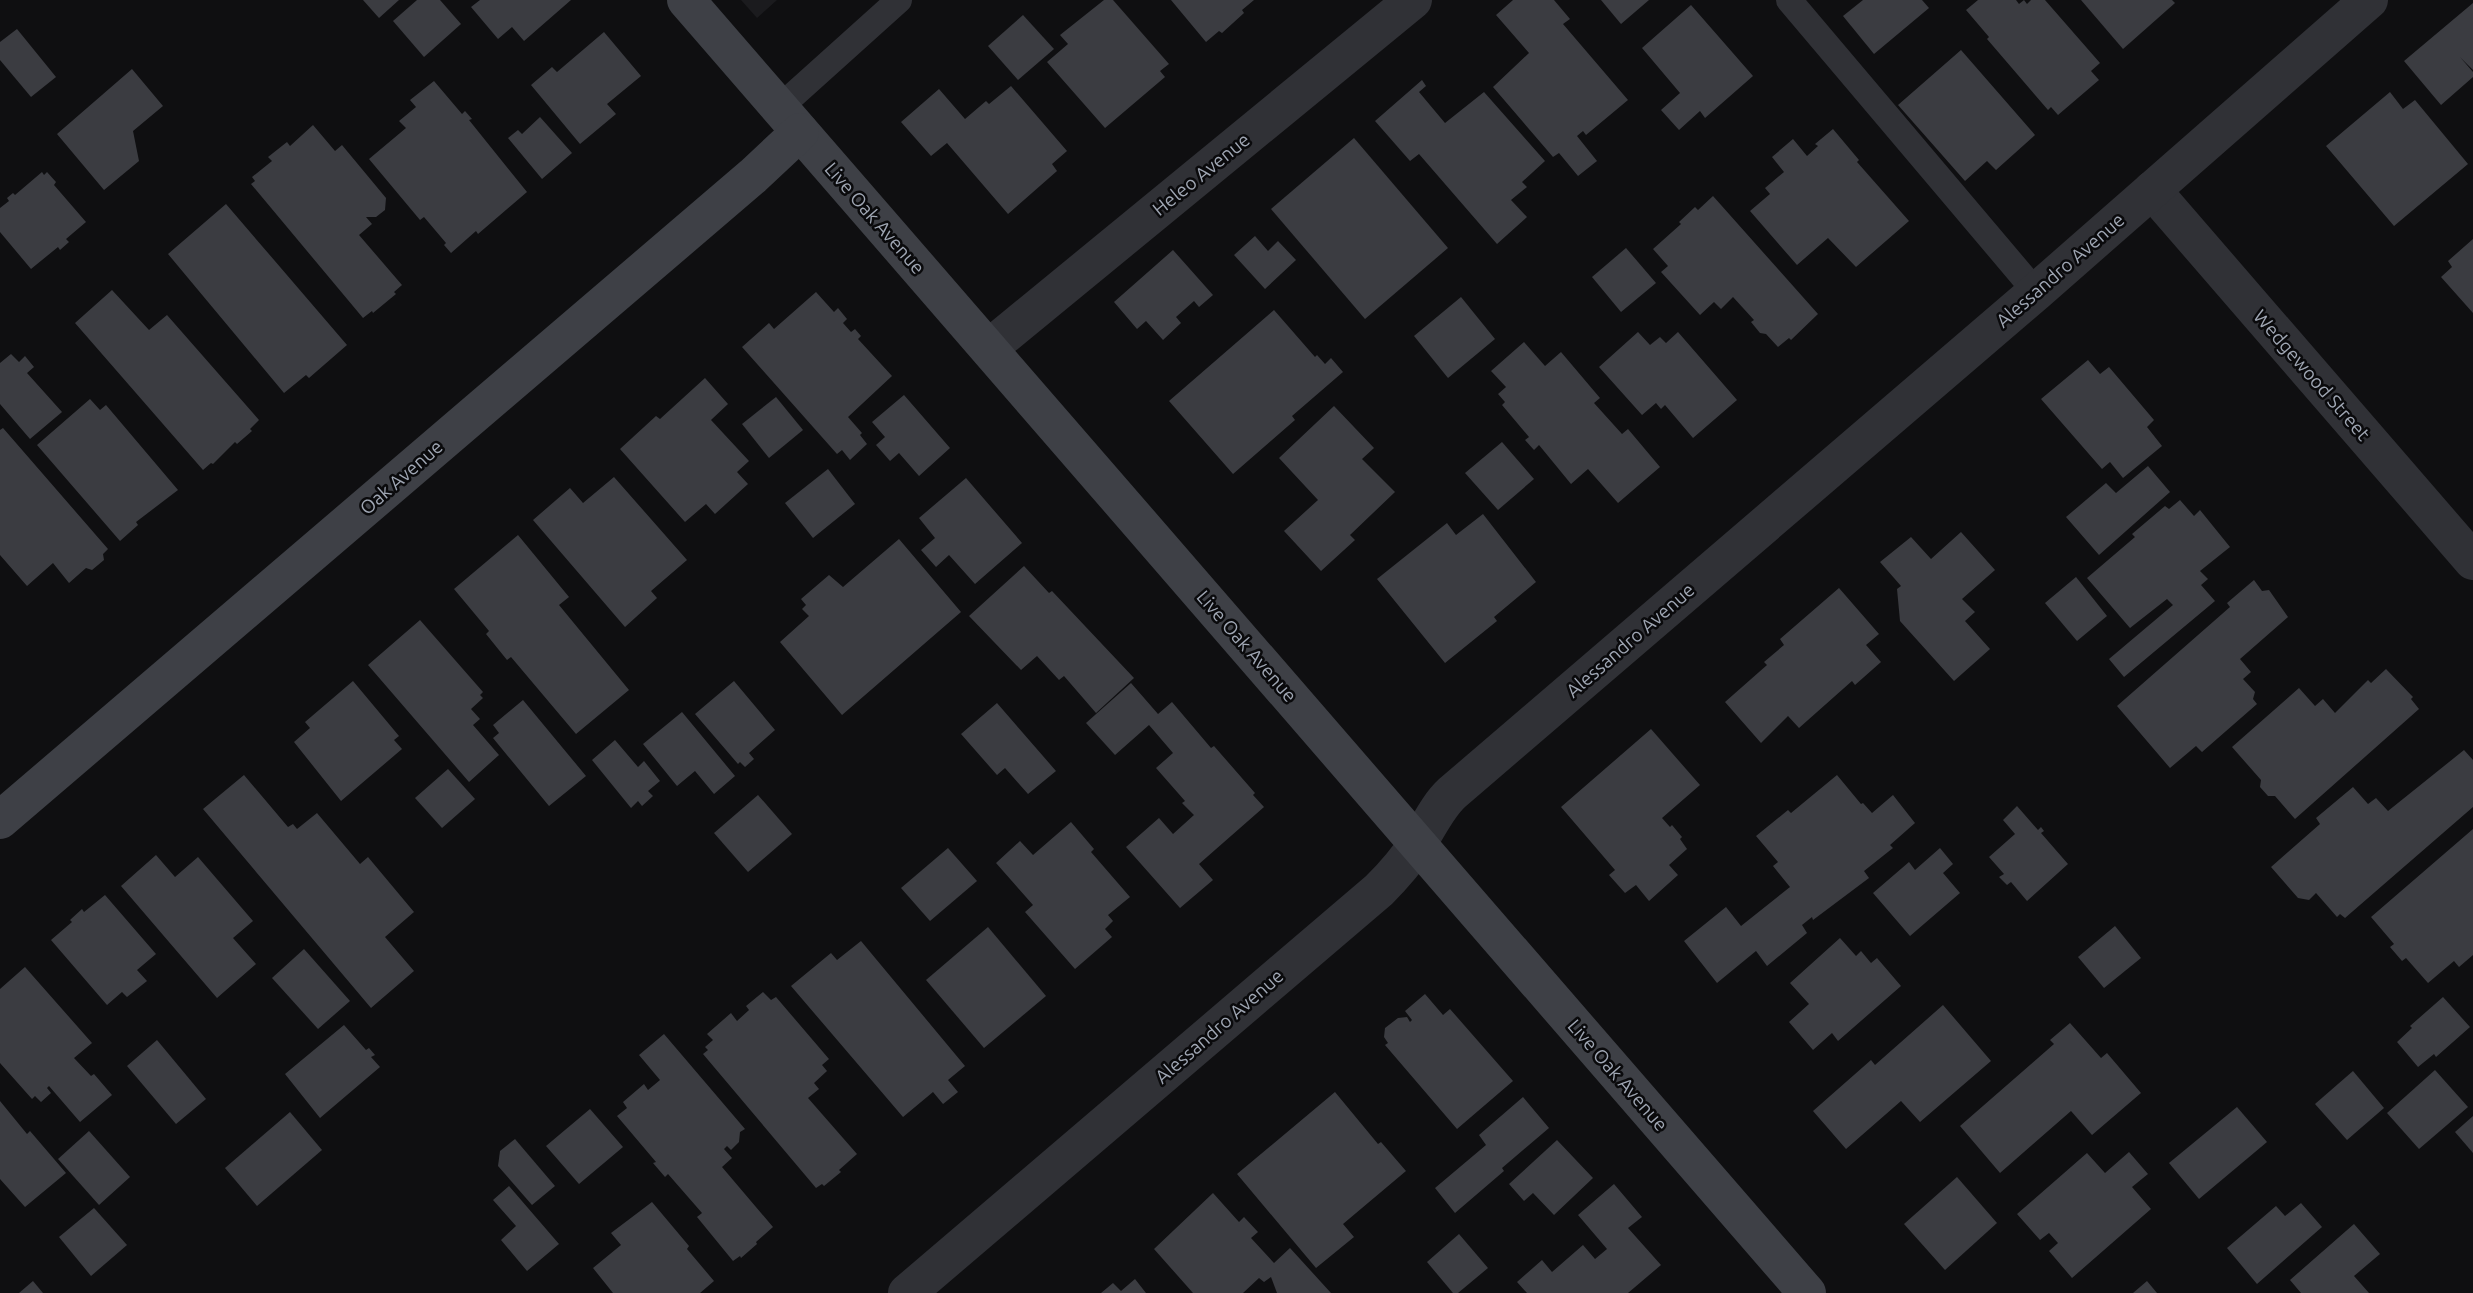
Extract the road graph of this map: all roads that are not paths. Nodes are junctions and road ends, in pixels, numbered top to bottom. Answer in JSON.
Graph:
{"nodes":[{"id":1,"x":686,"y":0,"type":"edge"},
{"id":2,"x":899,"y":0,"type":"edge"},
{"id":3,"x":1413,"y":0,"type":"edge"},
{"id":4,"x":1789,"y":0,"type":"edge"},
{"id":5,"x":2369,"y":0,"type":"edge"},
{"id":6,"x":790,"y":120,"type":"junction"},
{"id":7,"x":2152,"y":190,"type":"junction"},
{"id":8,"x":2036,"y":292,"type":"junction"},
{"id":9,"x":989,"y":348,"type":"junction"},
{"id":10,"x":2473,"y":561,"type":"edge"},
{"id":11,"x":0,"y":820,"type":"edge"},
{"id":12,"x":1417,"y":845,"type":"junction"},
{"id":13,"x":906,"y":1293,"type":"edge"},
{"id":14,"x":1807,"y":1293,"type":"edge"}],
"edges":[{"from":1,"to":6,"type":"street","name":"Live Oak Avenue"},
{"from":2,"to":6,"type":"lane"},
{"from":3,"to":9,"type":"street","name":"Heleo Avenue"},
{"from":4,"to":8,"type":"lane"},
{"from":5,"to":7,"type":"street","name":"Alessandro Avenue"},
{"from":6,"to":9,"type":"street","name":"Live Oak Avenue"},
{"from":6,"to":11,"type":"street","name":"Oak Avenue"},
{"from":7,"to":8,"type":"street","name":"Alessandro Avenue"},
{"from":7,"to":10,"type":"street","name":"Wedgewood Street"},
{"from":8,"to":12,"type":"street","name":"Alessandro Avenue"},
{"from":9,"to":12,"type":"street","name":"Live Oak Avenue"},
{"from":12,"to":13,"type":"street","name":"Alessandro Avenue"},
{"from":12,"to":14,"type":"street","name":"Live Oak Avenue"}]}
